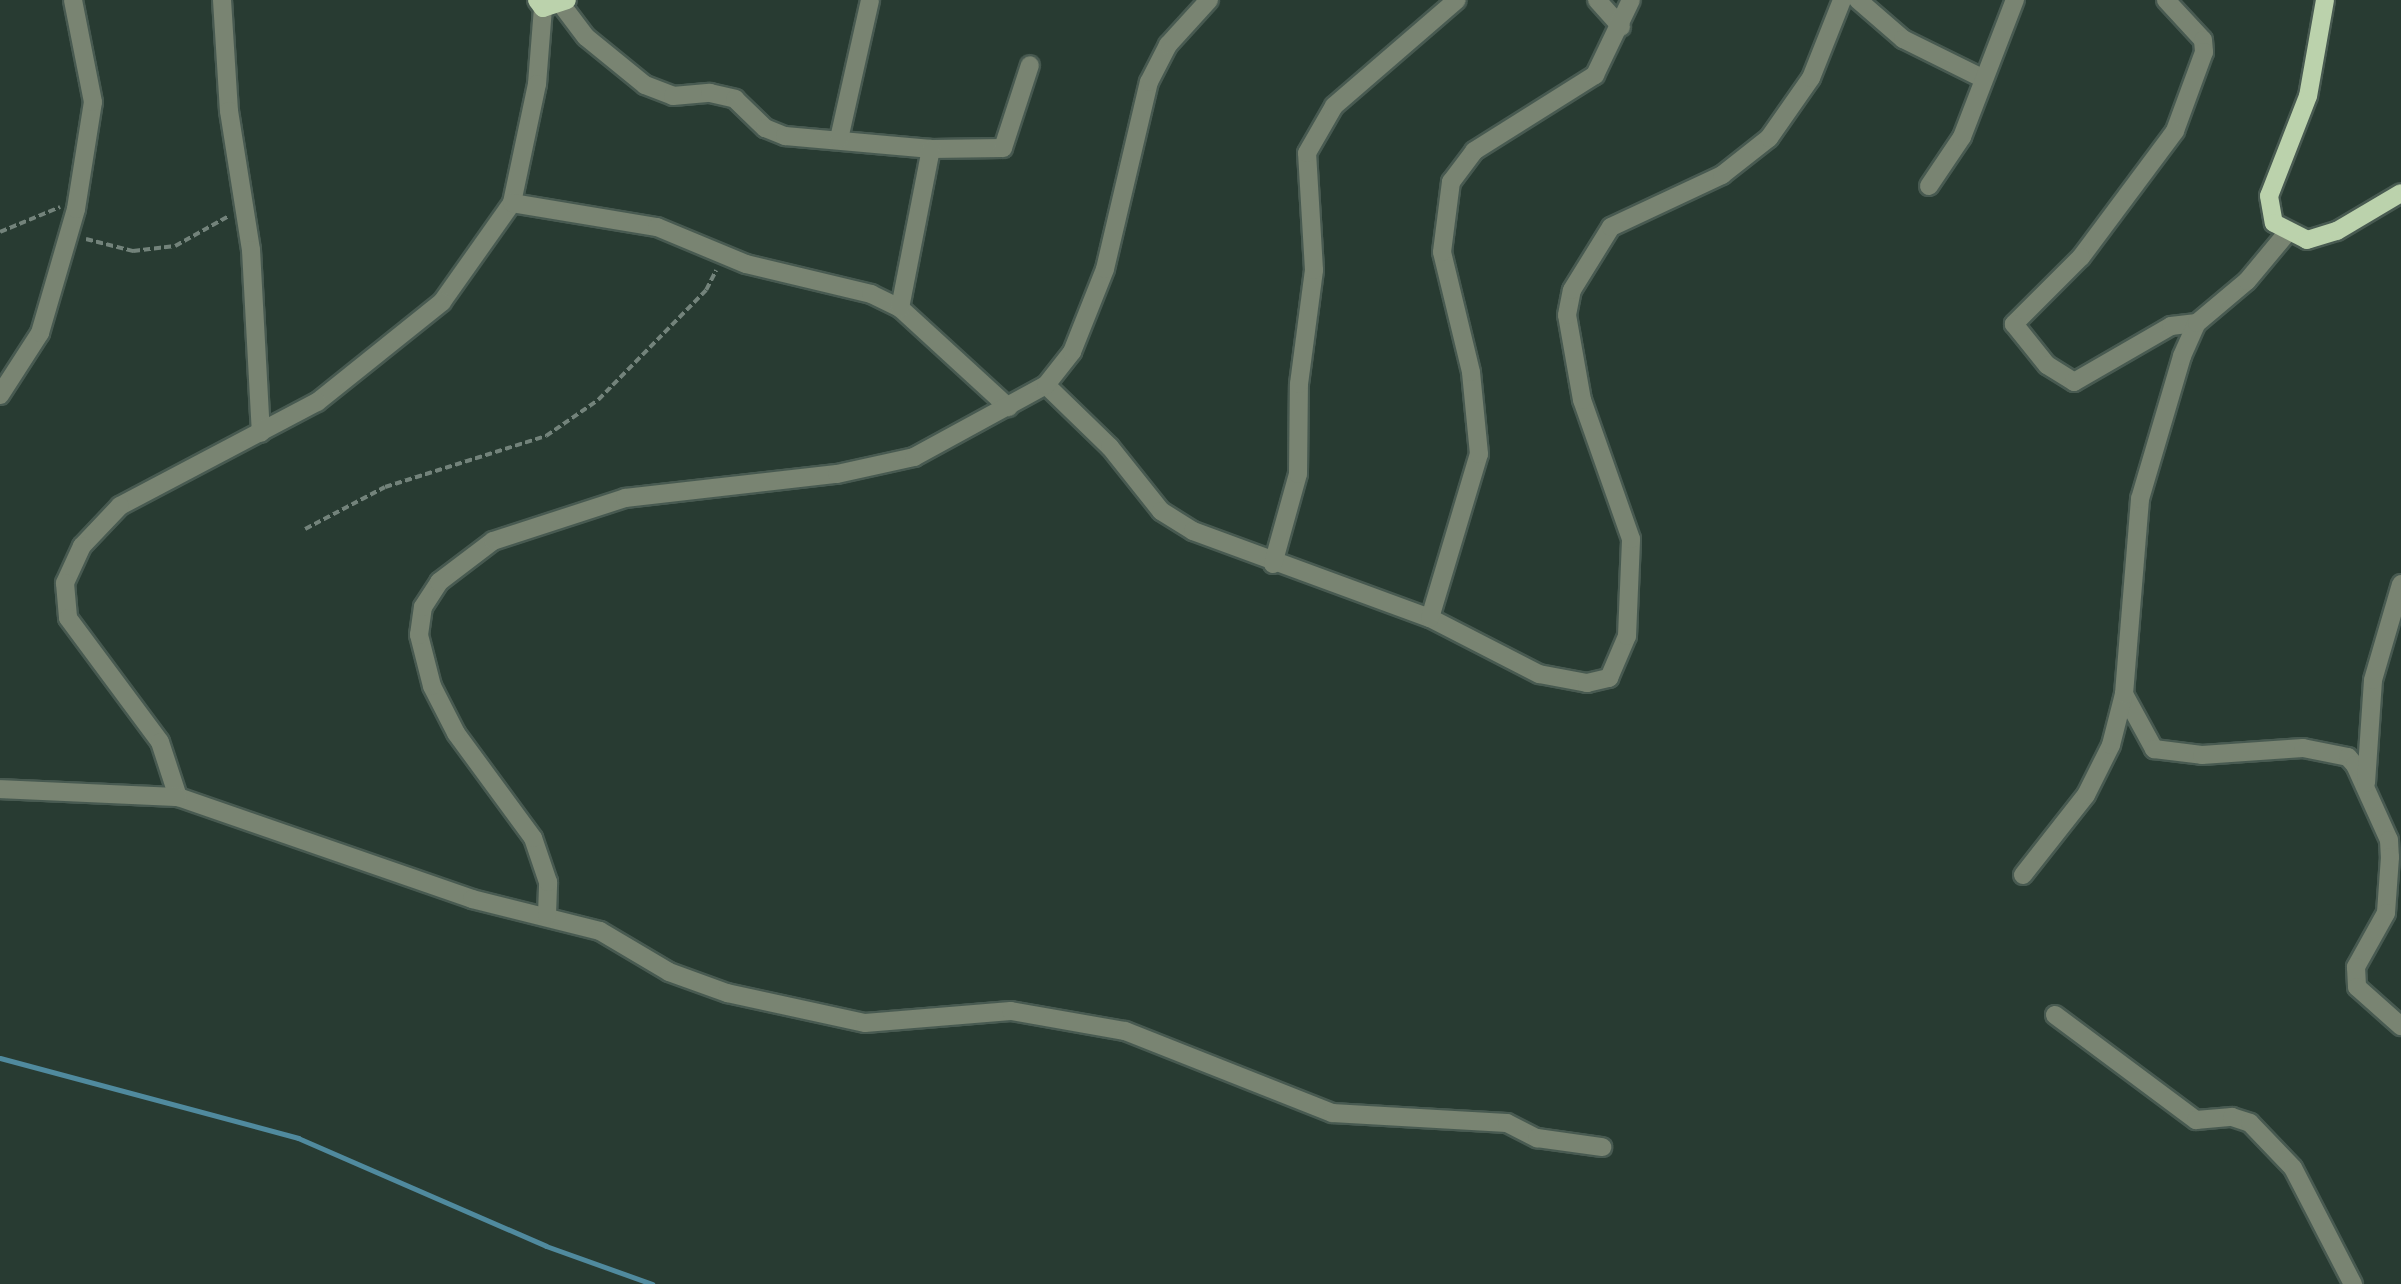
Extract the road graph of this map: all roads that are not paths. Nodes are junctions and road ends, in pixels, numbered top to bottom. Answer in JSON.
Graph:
{"nodes":[{"id":1,"x":73,"y":0,"type":"edge"},
{"id":2,"x":222,"y":0,"type":"edge"},
{"id":3,"x":870,"y":0,"type":"edge"},
{"id":4,"x":1209,"y":0,"type":"edge"},
{"id":5,"x":1457,"y":0,"type":"edge"},
{"id":6,"x":1597,"y":0,"type":"edge"},
{"id":7,"x":1631,"y":0,"type":"edge"},
{"id":8,"x":1842,"y":0,"type":"edge"},
{"id":9,"x":1858,"y":0,"type":"edge"},
{"id":10,"x":2015,"y":0,"type":"edge"},
{"id":11,"x":2166,"y":0,"type":"edge"},
{"id":12,"x":2325,"y":0,"type":"edge"},
{"id":13,"x":552,"y":3,"type":"edge"},
{"id":14,"x":1621,"y":27,"type":"junction"},
{"id":15,"x":1030,"y":65,"type":"dead end"},
{"id":16,"x":1984,"y":79,"type":"junction"},
{"id":17,"x":839,"y":139,"type":"junction"},
{"id":18,"x":931,"y":149,"type":"junction"},
{"id":19,"x":1929,"y":186,"type":"dead end"},
{"id":20,"x":2401,"y":193,"type":"edge"},
{"id":21,"x":512,"y":203,"type":"junction"},
{"id":22,"x":2287,"y":233,"type":"junction"},
{"id":23,"x":900,"y":308,"type":"junction"},
{"id":24,"x":2197,"y":323,"type":"junction"},
{"id":25,"x":1046,"y":385,"type":"junction"},
{"id":26,"x":0,"y":395,"type":"edge"},
{"id":27,"x":1008,"y":407,"type":"junction"},
{"id":28,"x":261,"y":433,"type":"junction"},
{"id":29,"x":1273,"y":564,"type":"junction"},
{"id":30,"x":2401,"y":584,"type":"edge"},
{"id":31,"x":1430,"y":618,"type":"junction"},
{"id":32,"x":2124,"y":694,"type":"junction"},
{"id":33,"x":2366,"y":783,"type":"junction"},
{"id":34,"x":0,"y":789,"type":"edge"},
{"id":35,"x":178,"y":797,"type":"junction"},
{"id":36,"x":2023,"y":875,"type":"dead end"},
{"id":37,"x":547,"y":915,"type":"junction"},
{"id":38,"x":2055,"y":1015,"type":"dead end"},
{"id":39,"x":2401,"y":1026,"type":"edge"},
{"id":40,"x":1602,"y":1147,"type":"dead end"},
{"id":41,"x":2353,"y":1284,"type":"edge"}],
"edges":[{"from":1,"to":26,"type":"street"},
{"from":2,"to":28,"type":"street"},
{"from":3,"to":17,"type":"street"},
{"from":4,"to":25,"type":"street"},
{"from":5,"to":29,"type":"street"},
{"from":6,"to":14,"type":"street"},
{"from":7,"to":14,"type":"street"},
{"from":8,"to":31,"type":"street"},
{"from":9,"to":16,"type":"street"},
{"from":10,"to":16,"type":"street"},
{"from":11,"to":24,"type":"street"},
{"from":12,"to":22,"type":"main road"},
{"from":13,"to":17,"type":"street"},
{"from":13,"to":21,"type":"street"},
{"from":14,"to":31,"type":"street"},
{"from":15,"to":18,"type":"street"},
{"from":16,"to":19,"type":"street"},
{"from":17,"to":18,"type":"street"},
{"from":18,"to":23,"type":"street"},
{"from":20,"to":22,"type":"main road"},
{"from":21,"to":23,"type":"street"},
{"from":21,"to":28,"type":"street"},
{"from":22,"to":24,"type":"street"},
{"from":23,"to":27,"type":"street"},
{"from":24,"to":32,"type":"street"},
{"from":25,"to":27,"type":"street"},
{"from":25,"to":29,"type":"street"},
{"from":27,"to":37,"type":"street"},
{"from":28,"to":35,"type":"street"},
{"from":29,"to":31,"type":"street"},
{"from":30,"to":33,"type":"street"},
{"from":32,"to":33,"type":"street"},
{"from":32,"to":36,"type":"street"},
{"from":33,"to":39,"type":"street"},
{"from":34,"to":35,"type":"street"},
{"from":35,"to":37,"type":"street"},
{"from":37,"to":40,"type":"street"},
{"from":38,"to":41,"type":"street"}]}
